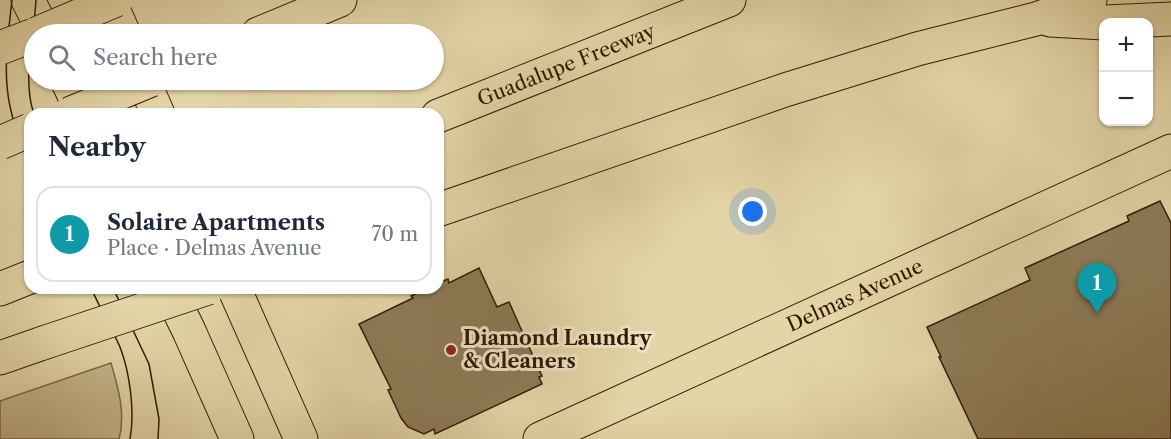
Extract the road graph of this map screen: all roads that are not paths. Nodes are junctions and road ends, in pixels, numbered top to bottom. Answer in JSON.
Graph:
{"nodes":[{"id":1,"x":28,"y":0,"type":"edge"},
{"id":2,"x":109,"y":0,"type":"edge"},
{"id":3,"x":116,"y":0,"type":"edge"},
{"id":4,"x":340,"y":0,"type":"edge"},
{"id":5,"x":729,"y":0,"type":"edge"},
{"id":6,"x":1090,"y":0,"type":"edge"},
{"id":7,"x":1036,"y":19,"type":"junction"},
{"id":8,"x":1171,"y":19,"type":"edge"},
{"id":9,"x":1153,"y":20,"type":"edge"},
{"id":10,"x":1099,"y":23,"type":"edge"},
{"id":11,"x":40,"y":24,"type":"edge"},
{"id":12,"x":60,"y":24,"type":"edge"},
{"id":13,"x":120,"y":24,"type":"edge"},
{"id":14,"x":283,"y":24,"type":"edge"},
{"id":15,"x":24,"y":39,"type":"edge"},
{"id":16,"x":0,"y":48,"type":"edge"},
{"id":17,"x":72,"y":90,"type":"edge"},
{"id":18,"x":127,"y":90,"type":"edge"},
{"id":19,"x":147,"y":90,"type":"edge"},
{"id":20,"x":80,"y":108,"type":"edge"},
{"id":21,"x":83,"y":108,"type":"edge"},
{"id":22,"x":155,"y":108,"type":"edge"},
{"id":23,"x":444,"y":114,"type":"edge"},
{"id":24,"x":24,"y":133,"type":"edge"},
{"id":25,"x":0,"y":143,"type":"edge"},
{"id":26,"x":1171,"y":151,"type":"edge"},
{"id":27,"x":444,"y":208,"type":"edge"},
{"id":28,"x":171,"y":294,"type":"edge"},
{"id":29,"x":190,"y":294,"type":"edge"},
{"id":30,"x":237,"y":294,"type":"edge"},
{"id":31,"x":0,"y":358,"type":"edge"},
{"id":32,"x":237,"y":439,"type":"edge"},
{"id":33,"x":301,"y":439,"type":"edge"},
{"id":34,"x":540,"y":439,"type":"edge"}],
"edges":[{"from":1,"to":11,"type":"main road"},
{"from":2,"to":13,"type":"main road"},
{"from":3,"to":12,"type":"main road","bridge":true},
{"from":4,"to":14,"type":"main road"},
{"from":5,"to":23,"type":"main road","name":"Guadalupe Freeway"},
{"from":6,"to":7,"type":"main road"},
{"from":7,"to":10,"type":"main road"},
{"from":7,"to":27,"type":"main road"},
{"from":8,"to":9,"type":"main road"},
{"from":15,"to":16,"type":"main road","bridge":true},
{"from":17,"to":20,"type":"main road"},
{"from":18,"to":21,"type":"main road","bridge":true},
{"from":19,"to":22,"type":"main road"},
{"from":24,"to":25,"type":"main road","bridge":true},
{"from":26,"to":34,"type":"main road","name":"Delmas Avenue"},
{"from":28,"to":32,"type":"main road"},
{"from":29,"to":31,"type":"main road","bridge":true},
{"from":30,"to":33,"type":"main road"}]}
